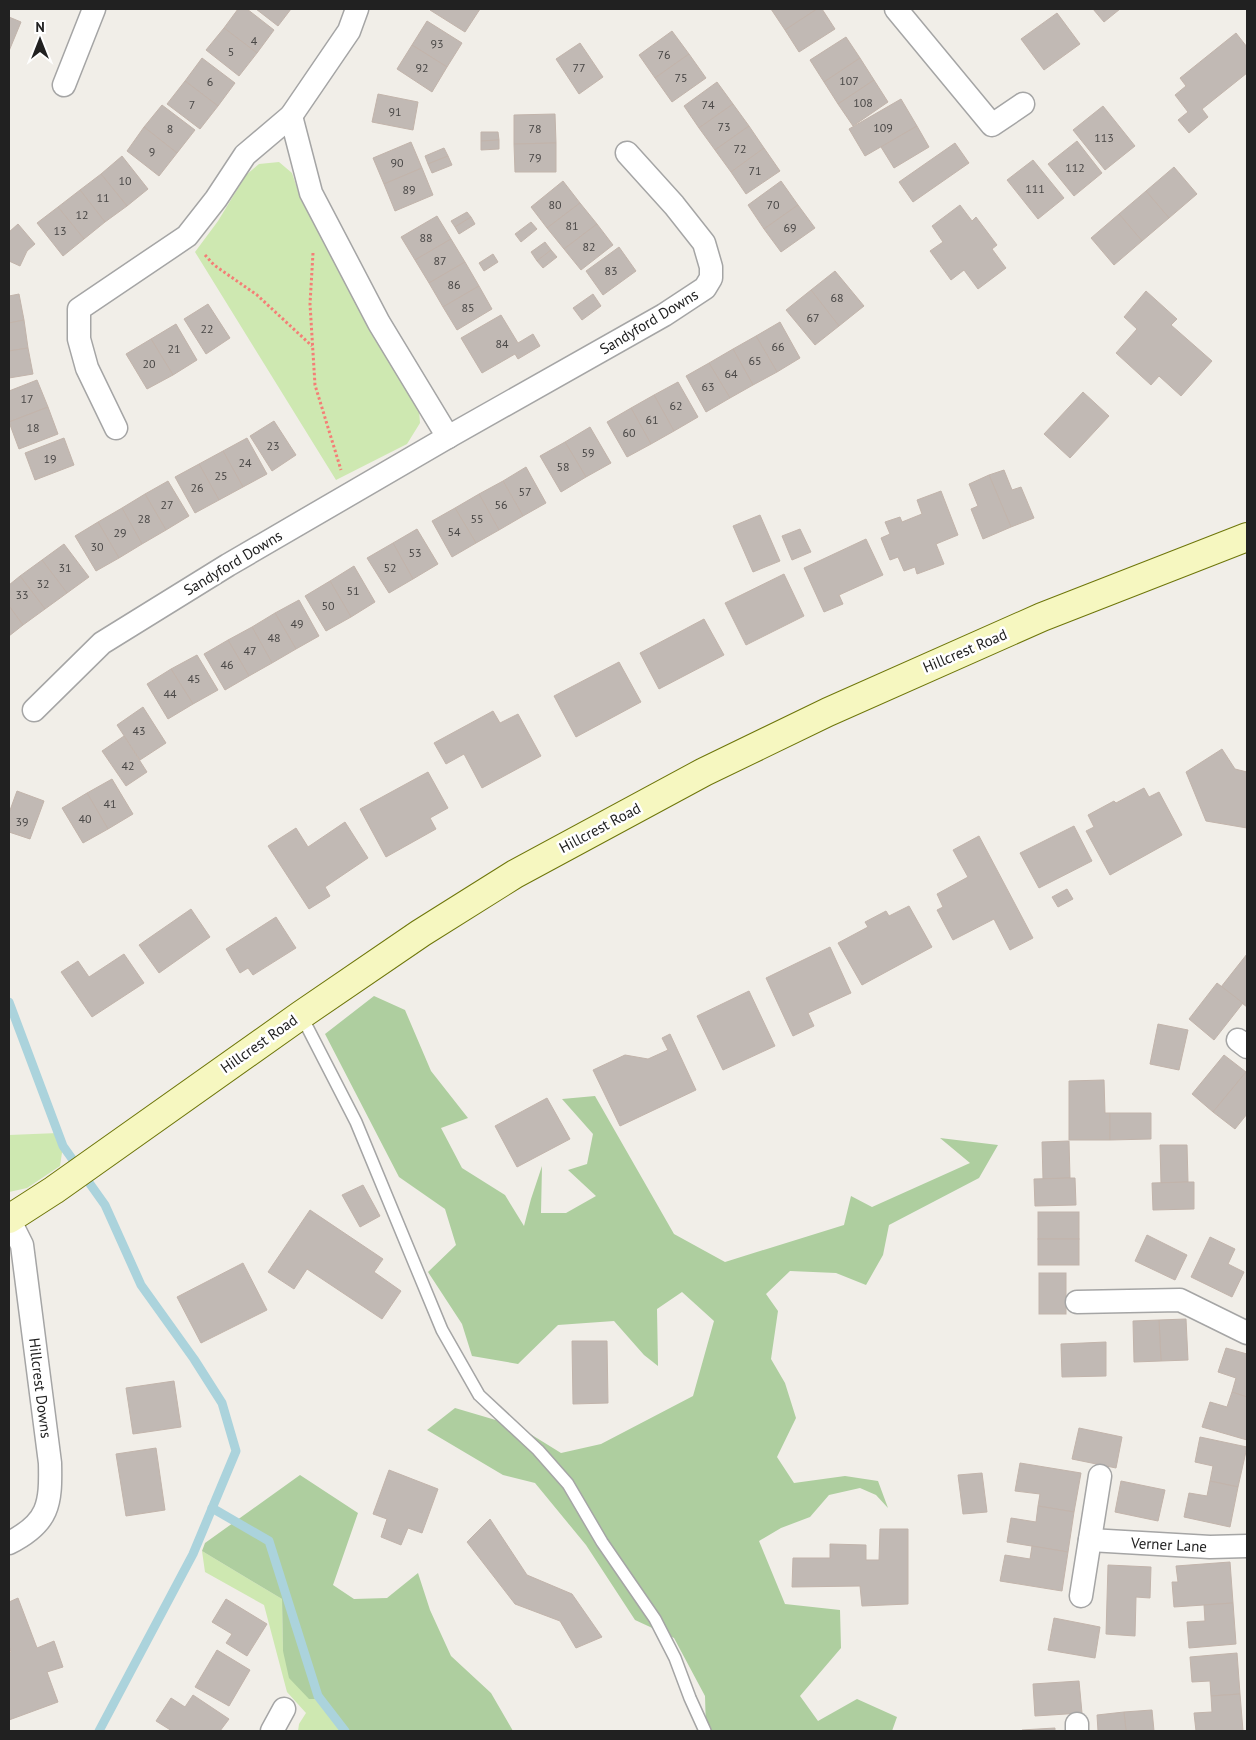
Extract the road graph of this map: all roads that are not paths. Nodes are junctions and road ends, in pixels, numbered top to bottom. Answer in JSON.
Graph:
{"nodes":[{"id":1,"x":94,"y":9,"type":"edge"},
{"id":2,"x":357,"y":9,"type":"edge"},
{"id":3,"x":896,"y":9,"type":"edge"},
{"id":4,"x":64,"y":85,"type":"dead end"},
{"id":5,"x":1023,"y":104,"type":"dead end"},
{"id":6,"x":291,"y":116,"type":"junction"},
{"id":7,"x":626,"y":153,"type":"dead end"},
{"id":8,"x":116,"y":428,"type":"dead end"},
{"id":9,"x":448,"y":437,"type":"junction"},
{"id":10,"x":1247,"y":537,"type":"edge"},
{"id":11,"x":34,"y":710,"type":"dead end"},
{"id":12,"x":300,"y":1015,"type":"junction"},
{"id":13,"x":9,"y":1219,"type":"edge"},
{"id":14,"x":1077,"y":1302,"type":"dead end"},
{"id":15,"x":1247,"y":1333,"type":"edge"},
{"id":16,"x":1100,"y":1476,"type":"dead end"},
{"id":17,"x":1090,"y":1540,"type":"junction"},
{"id":18,"x":9,"y":1543,"type":"edge"},
{"id":19,"x":1247,"y":1546,"type":"edge"},
{"id":20,"x":1081,"y":1596,"type":"dead end"},
{"id":21,"x":284,"y":1709,"type":"dead end"},
{"id":22,"x":272,"y":1731,"type":"edge"},
{"id":23,"x":705,"y":1731,"type":"edge"}],
"edges":[{"from":1,"to":4,"type":"street"},
{"from":2,"to":6,"type":"street"},
{"from":3,"to":5,"type":"street"},
{"from":6,"to":8,"type":"street"},
{"from":6,"to":9,"type":"street"},
{"from":7,"to":9,"type":"street","name":"Sandyford Downs"},
{"from":9,"to":11,"type":"street","name":"Sandyford Downs"},
{"from":10,"to":12,"type":"street","name":"Hillcrest Road"},
{"from":12,"to":13,"type":"street","name":"Hillcrest Road"},
{"from":12,"to":23,"type":"lane"},
{"from":13,"to":18,"type":"street","name":"Hillcrest Downs"},
{"from":14,"to":15,"type":"street"},
{"from":16,"to":17,"type":"street"},
{"from":17,"to":19,"type":"street","name":"Verner Lane"},
{"from":17,"to":20,"type":"street"},
{"from":21,"to":22,"type":"street"}]}
